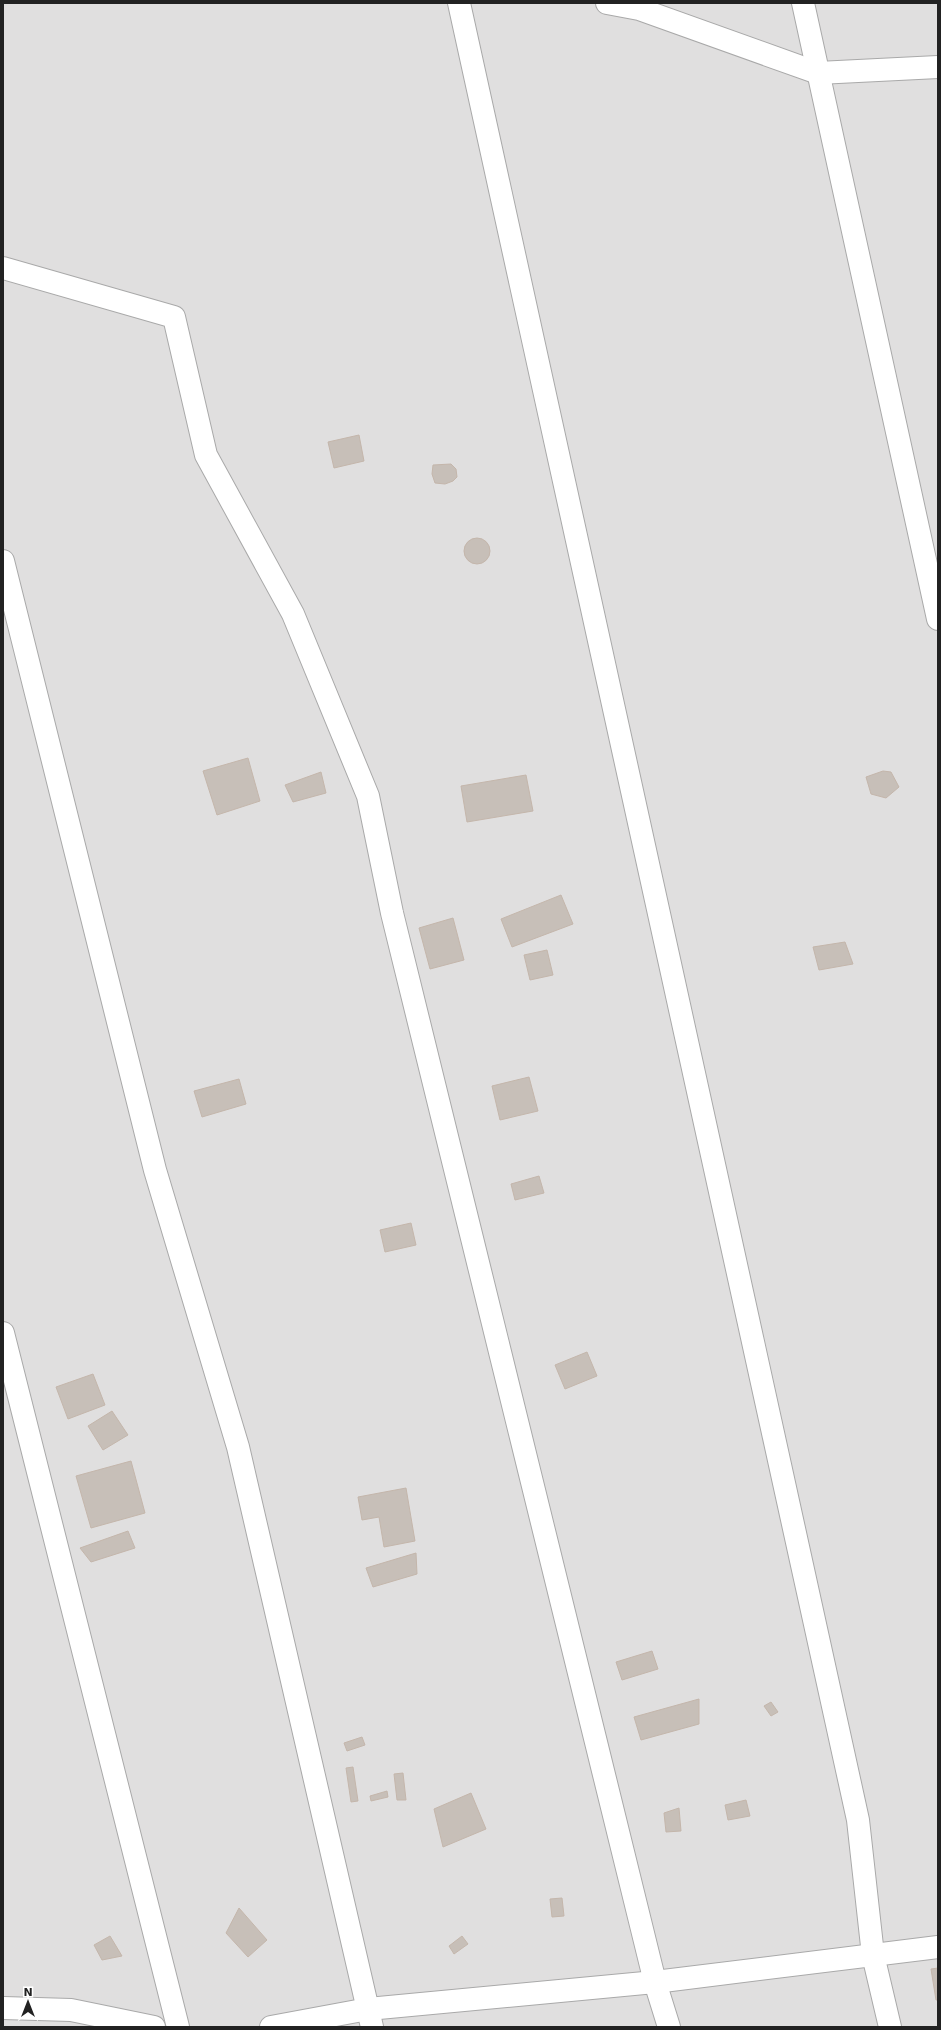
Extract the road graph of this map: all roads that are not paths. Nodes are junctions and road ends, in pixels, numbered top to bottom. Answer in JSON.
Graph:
{"nodes":[{"id":1,"x":459,"y":3,"type":"edge"},
{"id":2,"x":607,"y":3,"type":"edge"},
{"id":3,"x":803,"y":3,"type":"edge"},
{"id":4,"x":938,"y":67,"type":"edge"},
{"id":5,"x":818,"y":73,"type":"junction"},
{"id":6,"x":3,"y":268,"type":"edge"},
{"id":7,"x":3,"y":561,"type":"edge"},
{"id":8,"x":938,"y":619,"type":"edge"},
{"id":9,"x":3,"y":1333,"type":"edge"},
{"id":10,"x":938,"y":1946,"type":"edge"},
{"id":11,"x":873,"y":1955,"type":"junction"},
{"id":12,"x":655,"y":1982,"type":"junction"},
{"id":13,"x":3,"y":2008,"type":"edge"},
{"id":14,"x":370,"y":2018,"type":"edge"},
{"id":15,"x":154,"y":2027,"type":"edge"},
{"id":16,"x":178,"y":2027,"type":"edge"},
{"id":17,"x":272,"y":2027,"type":"edge"},
{"id":18,"x":669,"y":2027,"type":"edge"},
{"id":19,"x":890,"y":2027,"type":"edge"}],
"edges":[{"from":1,"to":11,"type":"street"},
{"from":2,"to":5,"type":"street"},
{"from":3,"to":5,"type":"street"},
{"from":4,"to":5,"type":"street"},
{"from":5,"to":8,"type":"street"},
{"from":6,"to":12,"type":"street"},
{"from":7,"to":14,"type":"street"},
{"from":9,"to":16,"type":"street"},
{"from":10,"to":11,"type":"street"},
{"from":11,"to":12,"type":"street"},
{"from":11,"to":19,"type":"street"},
{"from":12,"to":14,"type":"street"},
{"from":12,"to":18,"type":"street"},
{"from":13,"to":15,"type":"street"},
{"from":14,"to":17,"type":"street"}]}
